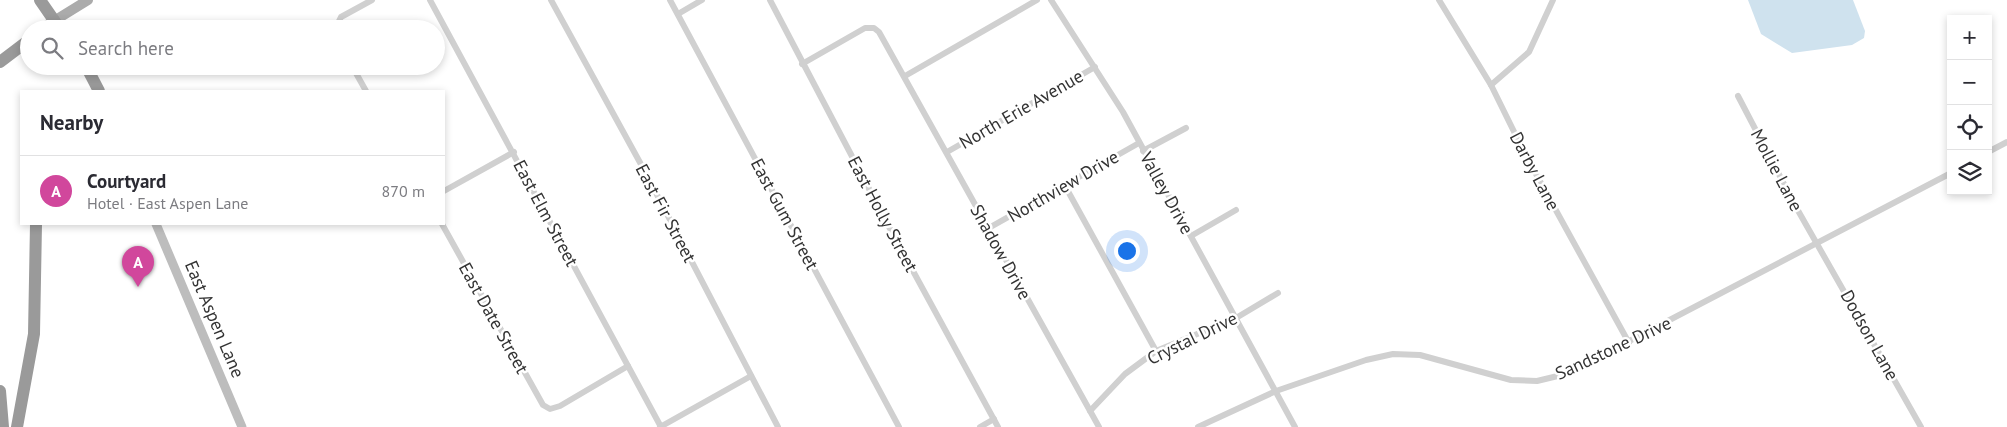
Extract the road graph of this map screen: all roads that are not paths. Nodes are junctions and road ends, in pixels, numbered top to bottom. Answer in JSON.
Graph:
{"nodes":[{"id":1,"x":40,"y":0,"type":"edge"},
{"id":2,"x":88,"y":0,"type":"edge"},
{"id":3,"x":372,"y":0,"type":"edge"},
{"id":4,"x":430,"y":0,"type":"edge"},
{"id":5,"x":551,"y":0,"type":"edge"},
{"id":6,"x":670,"y":0,"type":"edge"},
{"id":7,"x":702,"y":0,"type":"edge"},
{"id":8,"x":770,"y":0,"type":"edge"},
{"id":9,"x":1037,"y":0,"type":"edge"},
{"id":10,"x":1051,"y":0,"type":"edge"},
{"id":11,"x":1439,"y":0,"type":"edge"},
{"id":12,"x":1553,"y":0,"type":"edge"},
{"id":13,"x":678,"y":14,"type":"junction"},
{"id":14,"x":49,"y":20,"type":"edge"},
{"id":15,"x":60,"y":20,"type":"edge"},
{"id":16,"x":340,"y":20,"type":"edge"},
{"id":17,"x":441,"y":20,"type":"edge"},
{"id":18,"x":445,"y":27,"type":"edge"},
{"id":19,"x":20,"y":47,"type":"edge"},
{"id":20,"x":0,"y":62,"type":"edge"},
{"id":21,"x":802,"y":64,"type":"junction"},
{"id":22,"x":1095,"y":67,"type":"junction"},
{"id":23,"x":91,"y":75,"type":"edge"},
{"id":24,"x":357,"y":75,"type":"edge"},
{"id":25,"x":905,"y":76,"type":"junction"},
{"id":26,"x":1491,"y":85,"type":"junction"},
{"id":27,"x":98,"y":90,"type":"edge"},
{"id":28,"x":365,"y":90,"type":"edge"},
{"id":29,"x":1738,"y":96,"type":"dead end"},
{"id":30,"x":1186,"y":128,"type":"dead end"},
{"id":31,"x":2007,"y":142,"type":"edge"},
{"id":32,"x":1139,"y":143,"type":"junction"},
{"id":33,"x":1992,"y":150,"type":"edge"},
{"id":34,"x":1143,"y":151,"type":"junction"},
{"id":35,"x":514,"y":152,"type":"junction"},
{"id":36,"x":947,"y":152,"type":"junction"},
{"id":37,"x":1947,"y":174,"type":"edge"},
{"id":38,"x":1064,"y":184,"type":"junction"},
{"id":39,"x":445,"y":190,"type":"edge"},
{"id":40,"x":1236,"y":210,"type":"dead end"},
{"id":41,"x":36,"y":225,"type":"edge"},
{"id":42,"x":156,"y":225,"type":"edge"},
{"id":43,"x":443,"y":225,"type":"edge"},
{"id":44,"x":987,"y":229,"type":"junction"},
{"id":45,"x":1191,"y":236,"type":"junction"},
{"id":46,"x":1818,"y":244,"type":"junction"},
{"id":47,"x":1278,"y":293,"type":"dead end"},
{"id":48,"x":1236,"y":318,"type":"junction"},
{"id":49,"x":1629,"y":343,"type":"junction"},
{"id":50,"x":1156,"y":351,"type":"junction"},
{"id":51,"x":628,"y":366,"type":"junction"},
{"id":52,"x":751,"y":376,"type":"junction"},
{"id":53,"x":0,"y":392,"type":"edge"},
{"id":54,"x":1276,"y":392,"type":"junction"},
{"id":55,"x":1090,"y":411,"type":"junction"},
{"id":56,"x":994,"y":419,"type":"junction"},
{"id":57,"x":3,"y":427,"type":"edge"},
{"id":58,"x":17,"y":427,"type":"edge"},
{"id":59,"x":242,"y":427,"type":"edge"},
{"id":60,"x":661,"y":427,"type":"edge"},
{"id":61,"x":778,"y":427,"type":"edge"},
{"id":62,"x":900,"y":427,"type":"edge"},
{"id":63,"x":980,"y":427,"type":"edge"},
{"id":64,"x":998,"y":427,"type":"edge"},
{"id":65,"x":1099,"y":427,"type":"edge"},
{"id":66,"x":1198,"y":427,"type":"edge"},
{"id":67,"x":1295,"y":427,"type":"edge"},
{"id":68,"x":1921,"y":427,"type":"edge"}],
"edges":[{"from":1,"to":14,"type":"highway"},
{"from":2,"to":15,"type":"main road"},
{"from":3,"to":16,"type":"street"},
{"from":4,"to":17,"type":"street","name":"East Elm Street"},
{"from":5,"to":52,"type":"street","name":"East Fir Street"},
{"from":6,"to":13,"type":"street","name":"East Gum Street"},
{"from":7,"to":13,"type":"street"},
{"from":8,"to":21,"type":"street","name":"East Holly Street"},
{"from":9,"to":25,"type":"street"},
{"from":10,"to":22,"type":"street","name":"Valley Drive"},
{"from":11,"to":26,"type":"street","name":"Darby Lane"},
{"from":12,"to":26,"type":"street"},
{"from":13,"to":62,"type":"street","name":"East Gum Street"},
{"from":18,"to":35,"type":"street","name":"East Elm Street"},
{"from":19,"to":20,"type":"highway"},
{"from":21,"to":25,"type":"street","name":"Shadow Drive"},
{"from":21,"to":56,"type":"street","name":"East Holly Street"},
{"from":22,"to":32,"type":"street","name":"Valley Drive"},
{"from":22,"to":36,"type":"street","name":"North Erie Avenue"},
{"from":23,"to":27,"type":"highway"},
{"from":24,"to":28,"type":"street"},
{"from":25,"to":36,"type":"street","name":"Shadow Drive"},
{"from":26,"to":49,"type":"street","name":"Darby Lane"},
{"from":29,"to":46,"type":"street","name":"Mollie Lane"},
{"from":30,"to":34,"type":"street","name":"Northview Drive"},
{"from":31,"to":33,"type":"street"},
{"from":32,"to":34,"type":"street","name":"Valley Drive"},
{"from":32,"to":38,"type":"street","name":"Northview Drive"},
{"from":34,"to":45,"type":"street","name":"Valley Drive"},
{"from":35,"to":39,"type":"street"},
{"from":35,"to":51,"type":"street","name":"East Elm Street"},
{"from":36,"to":44,"type":"street","name":"Shadow Drive"},
{"from":37,"to":46,"type":"street","name":"Sandstone Drive"},
{"from":38,"to":44,"type":"street","name":"Northview Drive"},
{"from":38,"to":50,"type":"street"},
{"from":40,"to":45,"type":"street"},
{"from":41,"to":58,"type":"highway"},
{"from":42,"to":59,"type":"street","name":"East Aspen Lane"},
{"from":43,"to":51,"type":"street","name":"East Date Street"},
{"from":44,"to":55,"type":"street","name":"Shadow Drive"},
{"from":45,"to":48,"type":"street","name":"Valley Drive"},
{"from":46,"to":49,"type":"street","name":"Sandstone Drive"},
{"from":46,"to":68,"type":"street","name":"Dodson Lane"},
{"from":47,"to":48,"type":"street","name":"Crystal Drive"},
{"from":48,"to":50,"type":"street","name":"Crystal Drive"},
{"from":48,"to":54,"type":"street","name":"Valley Drive"},
{"from":49,"to":54,"type":"street","name":"Sandstone Drive"},
{"from":50,"to":55,"type":"street","name":"Crystal Drive"},
{"from":51,"to":60,"type":"street","name":"East Elm Street"},
{"from":52,"to":60,"type":"street"},
{"from":52,"to":61,"type":"street","name":"East Fir Street"},
{"from":53,"to":57,"type":"highway"},
{"from":54,"to":66,"type":"street","name":"Sandstone Drive"},
{"from":54,"to":67,"type":"street","name":"Valley Drive"},
{"from":55,"to":65,"type":"street","name":"Shadow Drive"},
{"from":56,"to":63,"type":"street"},
{"from":56,"to":64,"type":"street","name":"East Holly Street"}]}
